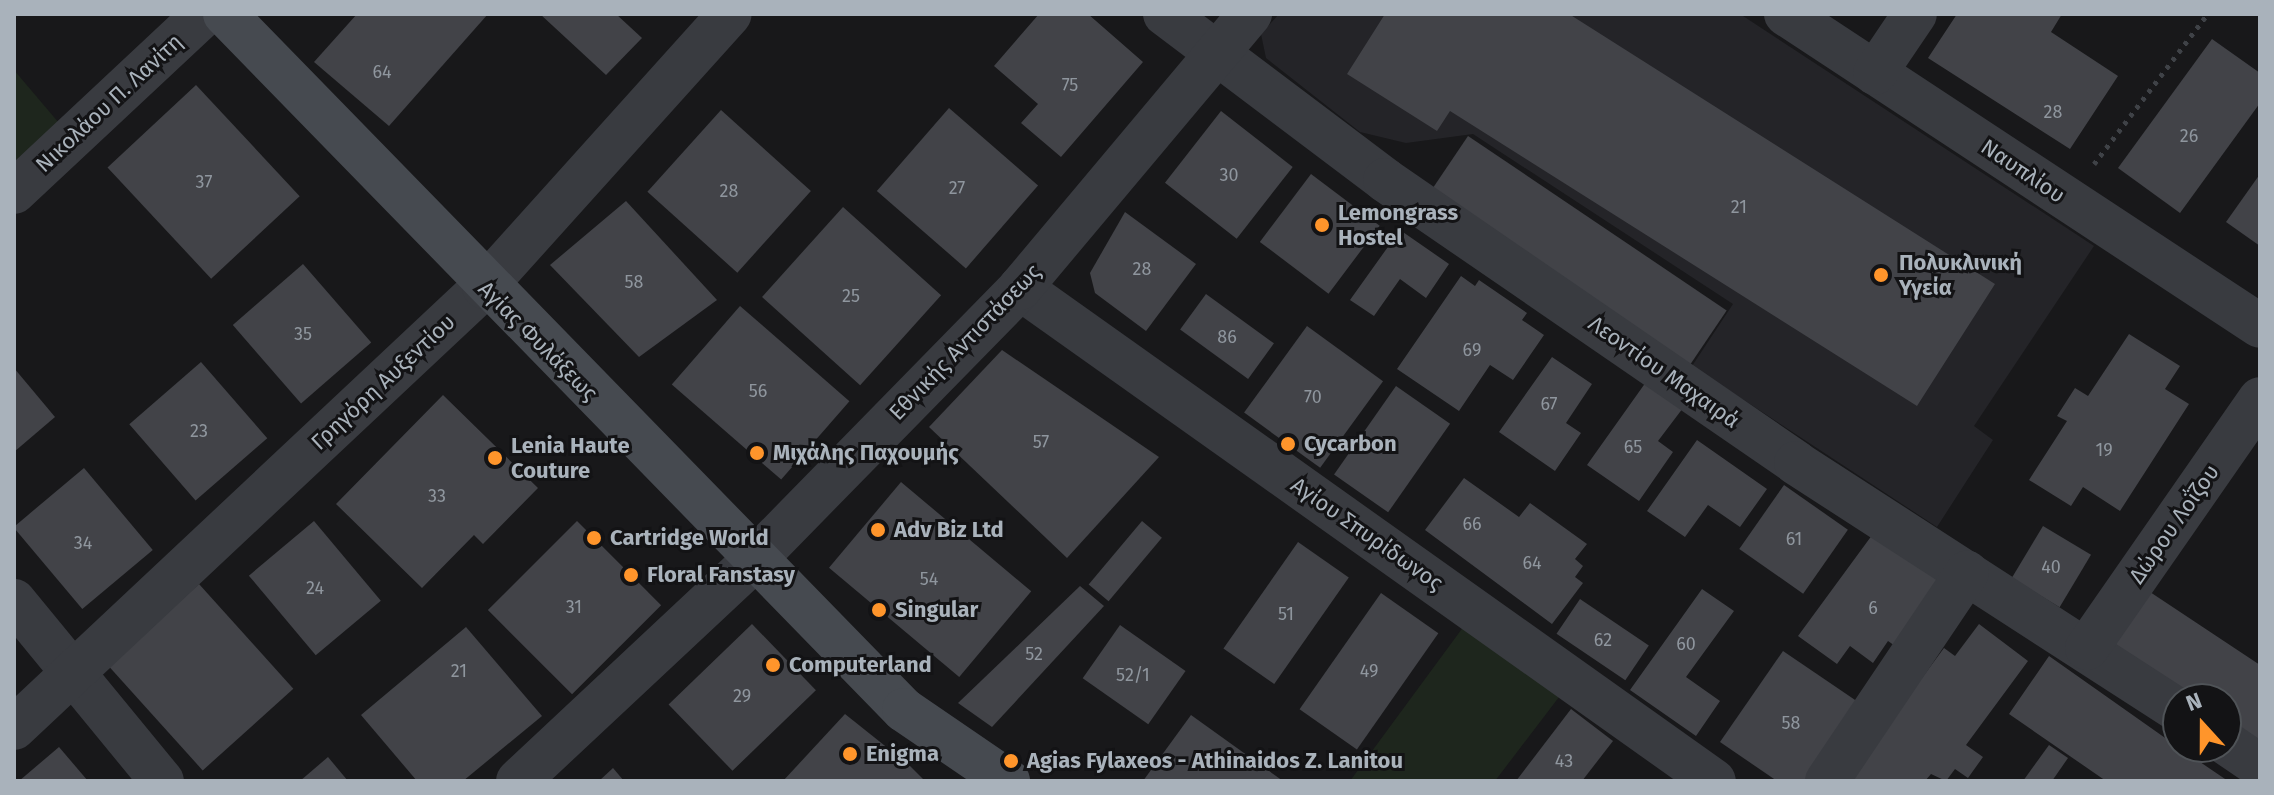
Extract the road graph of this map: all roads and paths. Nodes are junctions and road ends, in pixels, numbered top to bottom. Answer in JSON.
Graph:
{"nodes":[{"id":1,"x":204,"y":14,"type":"edge"},
{"id":2,"x":225,"y":14,"type":"edge"},
{"id":3,"x":730,"y":14,"type":"edge"},
{"id":4,"x":1165,"y":14,"type":"edge"},
{"id":5,"x":1250,"y":14,"type":"edge"},
{"id":6,"x":1786,"y":14,"type":"edge"},
{"id":7,"x":1915,"y":14,"type":"edge"},
{"id":8,"x":2206,"y":16,"type":"dead end"},
{"id":9,"x":1215,"y":52,"type":"junction"},
{"id":10,"x":1875,"y":73,"type":"junction"},
{"id":11,"x":14,"y":192,"type":"edge"},
{"id":12,"x":2067,"y":200,"type":"junction"},
{"id":13,"x":484,"y":287,"type":"junction"},
{"id":14,"x":1020,"y":288,"type":"junction"},
{"id":15,"x":2260,"y":326,"type":"edge"},
{"id":16,"x":2260,"y":399,"type":"edge"},
{"id":17,"x":755,"y":559,"type":"junction"},
{"id":18,"x":1967,"y":573,"type":"junction"},
{"id":19,"x":14,"y":601,"type":"edge"},
{"id":20,"x":2087,"y":648,"type":"junction"},
{"id":21,"x":72,"y":675,"type":"junction"},
{"id":22,"x":2162,"y":699,"type":"edge"},
{"id":23,"x":14,"y":728,"type":"edge"},
{"id":24,"x":2242,"y":754,"type":"edge"},
{"id":25,"x":2260,"y":766,"type":"edge"},
{"id":26,"x":162,"y":781,"type":"edge"},
{"id":27,"x":518,"y":781,"type":"edge"},
{"id":28,"x":1008,"y":781,"type":"edge"},
{"id":29,"x":1714,"y":781,"type":"edge"},
{"id":30,"x":1827,"y":781,"type":"edge"}],
"edges":[{"from":1,"to":11,"type":"street","name":"Νικολάου Π. Λανίτη"},
{"from":2,"to":13,"type":"main road","name":"Αγίας Φυλάξεως"},
{"from":3,"to":13,"type":"street","name":"Γρηγόρη Αυξεντίου"},
{"from":4,"to":9,"type":"street","name":"Λεοντίου Μαχαιρά"},
{"from":5,"to":9,"type":"street","name":"Εθνικής Αντιστάσεως"},
{"from":6,"to":10,"type":"street","name":"Ναυπλίου"},
{"from":7,"to":10,"type":"street"},
{"from":8,"to":12,"type":"path"},
{"from":9,"to":14,"type":"street","name":"Εθνικής Αντιστάσεως"},
{"from":9,"to":18,"type":"street","name":"Λεοντίου Μαχαιρά"},
{"from":10,"to":12,"type":"street","name":"Ναυπλίου"},
{"from":12,"to":15,"type":"street","name":"Ναυπλίου"},
{"from":13,"to":17,"type":"main road","name":"Αγίας Φυλάξεως"},
{"from":13,"to":21,"type":"street","name":"Γρηγόρη Αυξεντίου"},
{"from":14,"to":17,"type":"street","name":"Εθνικής Αντιστάσεως"},
{"from":14,"to":29,"type":"street","name":"Αγίου Σπυρίδωνος"},
{"from":16,"to":20,"type":"street","name":"Δώρου Λοΐζου"},
{"from":17,"to":27,"type":"street","name":"Εθνικής Αντιστάσεως"},
{"from":17,"to":28,"type":"main road","name":"Αγίας Φυλάξεως"},
{"from":18,"to":20,"type":"street","name":"Λεοντίου Μαχαιρά"},
{"from":18,"to":30,"type":"street"},
{"from":19,"to":21,"type":"street"},
{"from":20,"to":22,"type":"street","name":"Λεοντίου Μαχαιρά"},
{"from":21,"to":23,"type":"street","name":"Γρηγόρη Αυξεντίου"},
{"from":21,"to":26,"type":"street"},
{"from":24,"to":25,"type":"street"}]}
